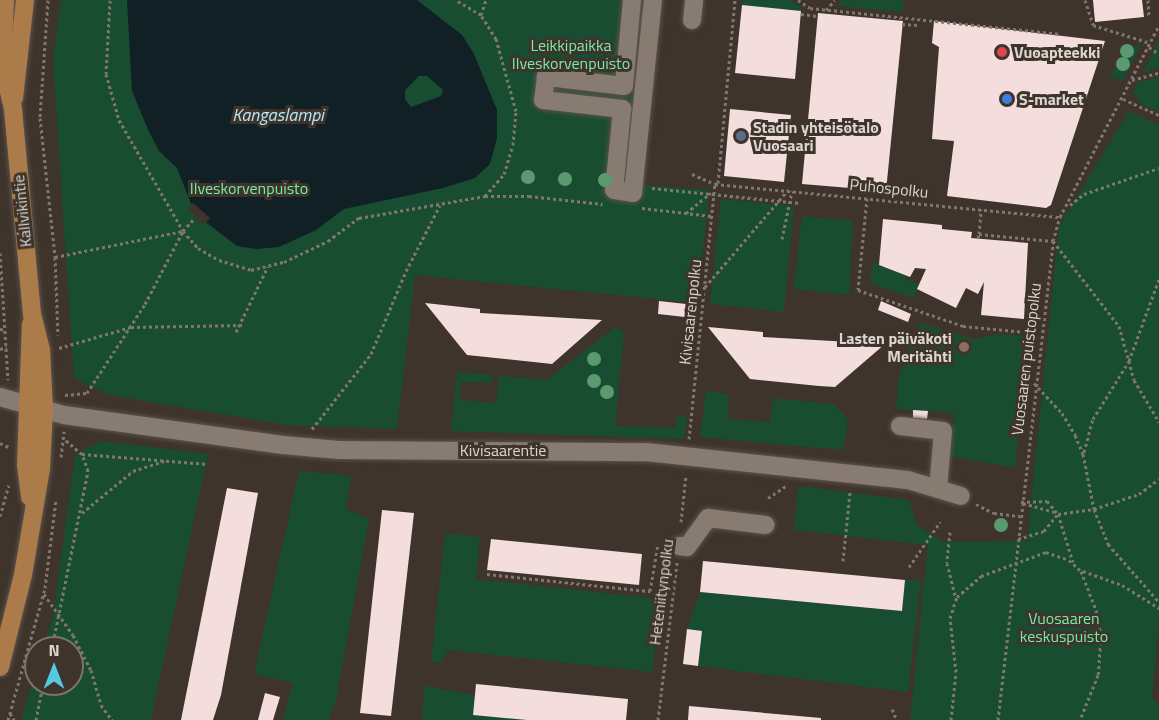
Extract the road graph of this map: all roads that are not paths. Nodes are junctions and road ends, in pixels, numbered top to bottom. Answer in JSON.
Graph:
{"nodes":[{"id":1,"x":6,"y":0,"type":"edge"},
{"id":2,"x":25,"y":0,"type":"edge"},
{"id":3,"x":633,"y":0,"type":"edge"},
{"id":4,"x":653,"y":0,"type":"edge"},
{"id":5,"x":694,"y":0,"type":"edge"},
{"id":6,"x":692,"y":20,"type":"dead end"},
{"id":7,"x":13,"y":108,"type":"junction"},
{"id":8,"x":0,"y":397,"type":"edge"},
{"id":9,"x":36,"y":406,"type":"junction"},
{"id":10,"x":900,"y":426,"type":"dead end"},
{"id":11,"x":938,"y":489,"type":"junction"},
{"id":12,"x":961,"y":496,"type":"road end"},
{"id":13,"x":766,"y":525,"type":"dead end"},
{"id":14,"x":679,"y":546,"type":"road end"},
{"id":15,"x":0,"y":667,"type":"edge"}],
"edges":[{"from":1,"to":7,"type":"main road","name":"Kallvikintie"},
{"from":2,"to":7,"type":"main road","name":"Kallvikintie"},
{"from":3,"to":4,"type":"street"},
{"from":5,"to":6,"type":"street"},
{"from":7,"to":9,"type":"main road","name":"Kallvikintie"},
{"from":8,"to":9,"type":"street","name":"Kivisaarentie"},
{"from":9,"to":11,"type":"street","name":"Kivisaarentie"},
{"from":9,"to":15,"type":"main road","name":"Kallvikintie"},
{"from":10,"to":11,"type":"street"},
{"from":11,"to":12,"type":"street","name":"Kivisaarentie"},
{"from":13,"to":14,"type":"street"}]}
